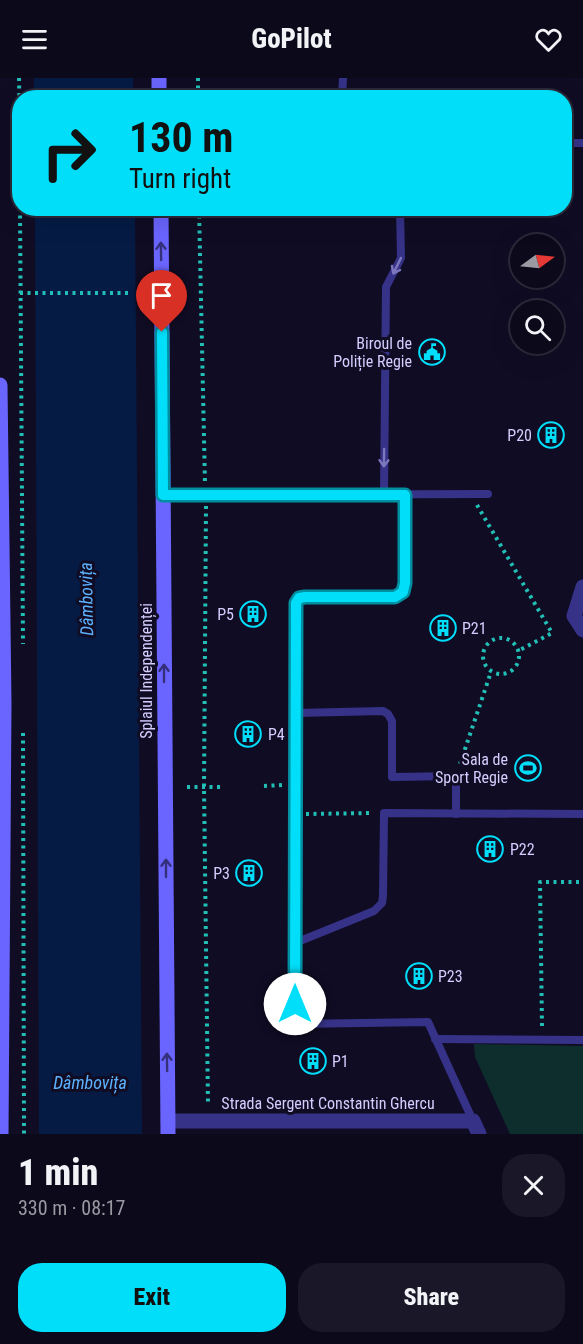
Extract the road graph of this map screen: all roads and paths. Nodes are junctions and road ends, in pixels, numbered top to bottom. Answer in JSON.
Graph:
{"nodes":[{"id":1,"x":161,"y":216,"type":"edge"},
{"id":2,"x":199,"y":216,"type":"edge"},
{"id":3,"x":400,"y":216,"type":"edge"},
{"id":4,"x":20,"y":293,"type":"dead end"},
{"id":5,"x":130,"y":293,"type":"dead end"},
{"id":6,"x":0,"y":385,"type":"edge"},
{"id":7,"x":0,"y":433,"type":"edge"},
{"id":8,"x":470,"y":494,"type":"junction"},
{"id":9,"x":488,"y":494,"type":"dead end"},
{"id":10,"x":163,"y":495,"type":"junction"},
{"id":11,"x":206,"y":495,"type":"junction"},
{"id":12,"x":384,"y":495,"type":"junction"},
{"id":13,"x":405,"y":495,"type":"junction"},
{"id":14,"x":583,"y":587,"type":"edge"},
{"id":15,"x":2,"y":617,"type":"edge"},
{"id":16,"x":583,"y":630,"type":"edge"},
{"id":17,"x":518,"y":651,"type":"junction"},
{"id":18,"x":490,"y":672,"type":"junction"},
{"id":19,"x":296,"y":713,"type":"junction"},
{"id":20,"x":2,"y":761,"type":"edge"},
{"id":21,"x":456,"y":776,"type":"junction"},
{"id":22,"x":187,"y":787,"type":"dead end"},
{"id":23,"x":204,"y":787,"type":"junction"},
{"id":24,"x":221,"y":787,"type":"dead end"},
{"id":25,"x":384,"y":813,"type":"junction"},
{"id":26,"x":296,"y":814,"type":"junction"},
{"id":27,"x":456,"y":814,"type":"junction"},
{"id":28,"x":583,"y":814,"type":"edge"},
{"id":29,"x":583,"y":882,"type":"edge"},
{"id":30,"x":295,"y":943,"type":"junction"},
{"id":31,"x":435,"y":1039,"type":"junction"},
{"id":32,"x":542,"y":1039,"type":"junction"},
{"id":33,"x":583,"y":1040,"type":"edge"},
{"id":34,"x":208,"y":1121,"type":"junction"},
{"id":35,"x":168,"y":1127,"type":"edge"},
{"id":36,"x":476,"y":1127,"type":"edge"},
{"id":37,"x":1,"y":1134,"type":"edge"}],
"edges":[{"from":10,"to":1,"type":"main road","name":"Splaiul Independenței","one_way":true},
{"from":2,"to":11,"type":"path"},
{"from":3,"to":12,"type":"lane","one_way":true},
{"from":4,"to":5,"type":"path"},
{"from":6,"to":7,"type":"main road"},
{"from":7,"to":15,"type":"main road"},
{"from":8,"to":9,"type":"lane"},
{"from":8,"to":13,"type":"lane"},
{"from":8,"to":17,"type":"path"},
{"from":10,"to":11,"type":"lane"},
{"from":35,"to":10,"type":"main road","name":"Splaiul Independenței","one_way":true},
{"from":11,"to":12,"type":"lane"},
{"from":11,"to":23,"type":"path"},
{"from":12,"to":13,"type":"lane"},
{"from":13,"to":19,"type":"lane"},
{"from":14,"to":16,"type":"street"},
{"from":15,"to":20,"type":"main road"},
{"from":17,"to":18,"type":"path"},
{"from":17,"to":18,"type":"path"},
{"from":18,"to":21,"type":"path"},
{"from":19,"to":21,"type":"lane"},
{"from":19,"to":26,"type":"lane"},
{"from":20,"to":37,"type":"main road"},
{"from":21,"to":27,"type":"lane"},
{"from":22,"to":23,"type":"path"},
{"from":23,"to":24,"type":"path"},
{"from":23,"to":34,"type":"path"},
{"from":25,"to":26,"type":"path"},
{"from":25,"to":27,"type":"lane"},
{"from":25,"to":30,"type":"lane"},
{"from":26,"to":30,"type":"lane"},
{"from":27,"to":28,"type":"lane"},
{"from":29,"to":32,"type":"path"},
{"from":30,"to":31,"type":"lane"},
{"from":31,"to":32,"type":"lane"},
{"from":31,"to":36,"type":"lane"},
{"from":32,"to":33,"type":"lane"},
{"from":34,"to":35,"type":"street","name":"Strada Sergent Constantin Ghercu"},
{"from":34,"to":36,"type":"street","name":"Strada Sergent Constantin Ghercu"}]}
